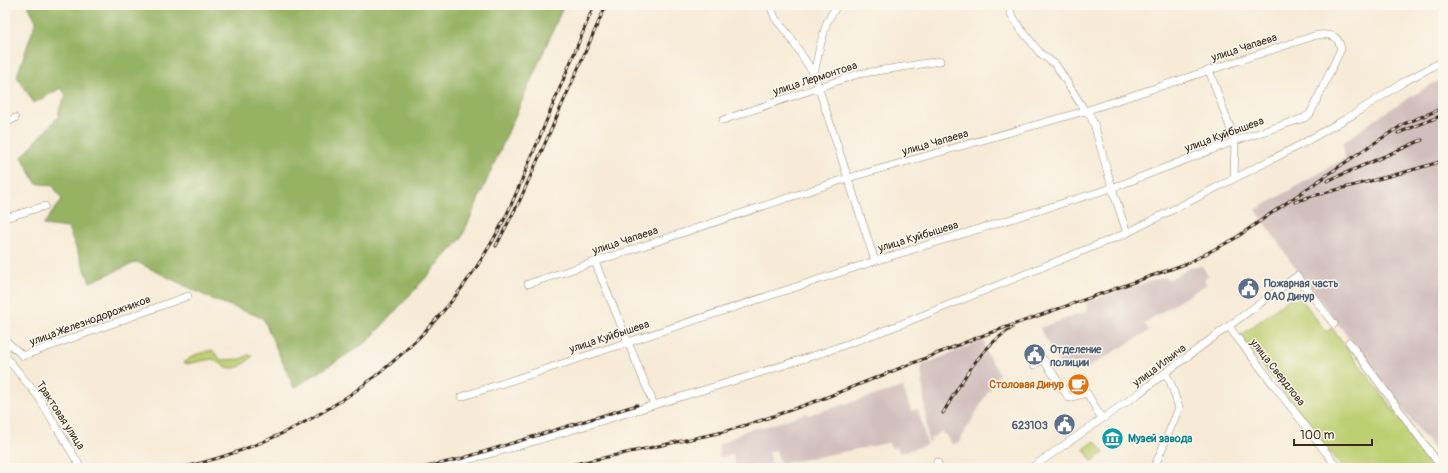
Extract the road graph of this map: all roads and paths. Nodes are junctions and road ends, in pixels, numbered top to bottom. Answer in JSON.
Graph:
{"nodes":[{"id":1,"x":770,"y":5,"type":"edge"},
{"id":2,"x":837,"y":5,"type":"edge"},
{"id":3,"x":1009,"y":5,"type":"edge"},
{"id":4,"x":1341,"y":49,"type":"joint"},
{"id":5,"x":1443,"y":61,"type":"edge"},
{"id":6,"x":940,"y":62,"type":"dead end"},
{"id":7,"x":1209,"y":70,"type":"junction"},
{"id":8,"x":814,"y":74,"type":"junction"},
{"id":9,"x":819,"y":88,"type":"junction"},
{"id":10,"x":1085,"y":111,"type":"junction"},
{"id":11,"x":15,"y":118,"type":"dead end"},
{"id":12,"x":723,"y":120,"type":"dead end"},
{"id":13,"x":5,"y":124,"type":"edge"},
{"id":14,"x":1235,"y":141,"type":"junction"},
{"id":15,"x":848,"y":178,"type":"junction"},
{"id":16,"x":1234,"y":178,"type":"junction"},
{"id":17,"x":1112,"y":188,"type":"junction"},
{"id":18,"x":45,"y":206,"type":"dead end"},
{"id":19,"x":5,"y":218,"type":"edge"},
{"id":20,"x":1127,"y":233,"type":"junction"},
{"id":21,"x":876,"y":261,"type":"junction"},
{"id":22,"x":595,"y":262,"type":"junction"},
{"id":23,"x":528,"y":284,"type":"dead end"},
{"id":24,"x":188,"y":296,"type":"dead end"},
{"id":25,"x":1334,"y":324,"type":"dead end"},
{"id":26,"x":1230,"y":327,"type":"junction"},
{"id":27,"x":5,"y":340,"type":"edge"},
{"id":28,"x":627,"y":342,"type":"junction"},
{"id":29,"x":1349,"y":342,"type":"dead end"},
{"id":30,"x":6,"y":359,"type":"edge"},
{"id":31,"x":1034,"y":365,"type":"dead end"},
{"id":32,"x":1165,"y":373,"type":"junction"},
{"id":33,"x":461,"y":397,"type":"dead end"},
{"id":34,"x":654,"y":405,"type":"junction"},
{"id":35,"x":1102,"y":419,"type":"junction"},
{"id":36,"x":80,"y":466,"type":"edge"},
{"id":37,"x":438,"y":468,"type":"edge"},
{"id":38,"x":1031,"y":468,"type":"edge"},
{"id":39,"x":1154,"y":468,"type":"edge"},
{"id":40,"x":1338,"y":468,"type":"edge"},
{"id":41,"x":1442,"y":468,"type":"edge"}],
"edges":[{"from":1,"to":8,"type":"street"},
{"from":2,"to":8,"type":"street"},
{"from":3,"to":10,"type":"street"},
{"from":4,"to":7,"type":"street","name":"улица Чапаева"},
{"from":4,"to":14,"type":"street","name":"улица Куйбышева"},
{"from":5,"to":16,"type":"street"},
{"from":6,"to":9,"type":"street","name":"улица Лермонтова"},
{"from":7,"to":10,"type":"street","name":"улица Чапаева"},
{"from":7,"to":14,"type":"street"},
{"from":8,"to":9,"type":"street"},
{"from":9,"to":12,"type":"street","name":"улица Лермонтова"},
{"from":9,"to":15,"type":"street"},
{"from":10,"to":15,"type":"street","name":"улица Чапаева"},
{"from":10,"to":17,"type":"street"},
{"from":11,"to":13,"type":"street"},
{"from":14,"to":16,"type":"street"},
{"from":14,"to":17,"type":"street","name":"улица Куйбышева"},
{"from":15,"to":21,"type":"street"},
{"from":15,"to":22,"type":"street","name":"улица Чапаева"},
{"from":16,"to":20,"type":"street"},
{"from":17,"to":20,"type":"street"},
{"from":17,"to":21,"type":"street","name":"улица Куйбышева"},
{"from":18,"to":19,"type":"street"},
{"from":20,"to":34,"type":"street"},
{"from":21,"to":28,"type":"street","name":"улица Куйбышева"},
{"from":22,"to":23,"type":"street","name":"улица Чапаева"},
{"from":22,"to":28,"type":"street"},
{"from":24,"to":27,"type":"street","name":"улица Железнодорожников"},
{"from":25,"to":26,"type":"street","name":"улица Ильича"},
{"from":26,"to":32,"type":"street","name":"улица Ильича"},
{"from":26,"to":40,"type":"street","name":"улица Свердлова"},
{"from":28,"to":33,"type":"street","name":"улица Куйбышева"},
{"from":28,"to":34,"type":"street"},
{"from":29,"to":41,"type":"street"},
{"from":30,"to":36,"type":"street","name":"Трактовая улица"},
{"from":31,"to":35,"type":"street"},
{"from":32,"to":35,"type":"street","name":"улица Ильича"},
{"from":32,"to":39,"type":"street"},
{"from":34,"to":37,"type":"street"},
{"from":35,"to":38,"type":"street","name":"улица Ильича"}]}
